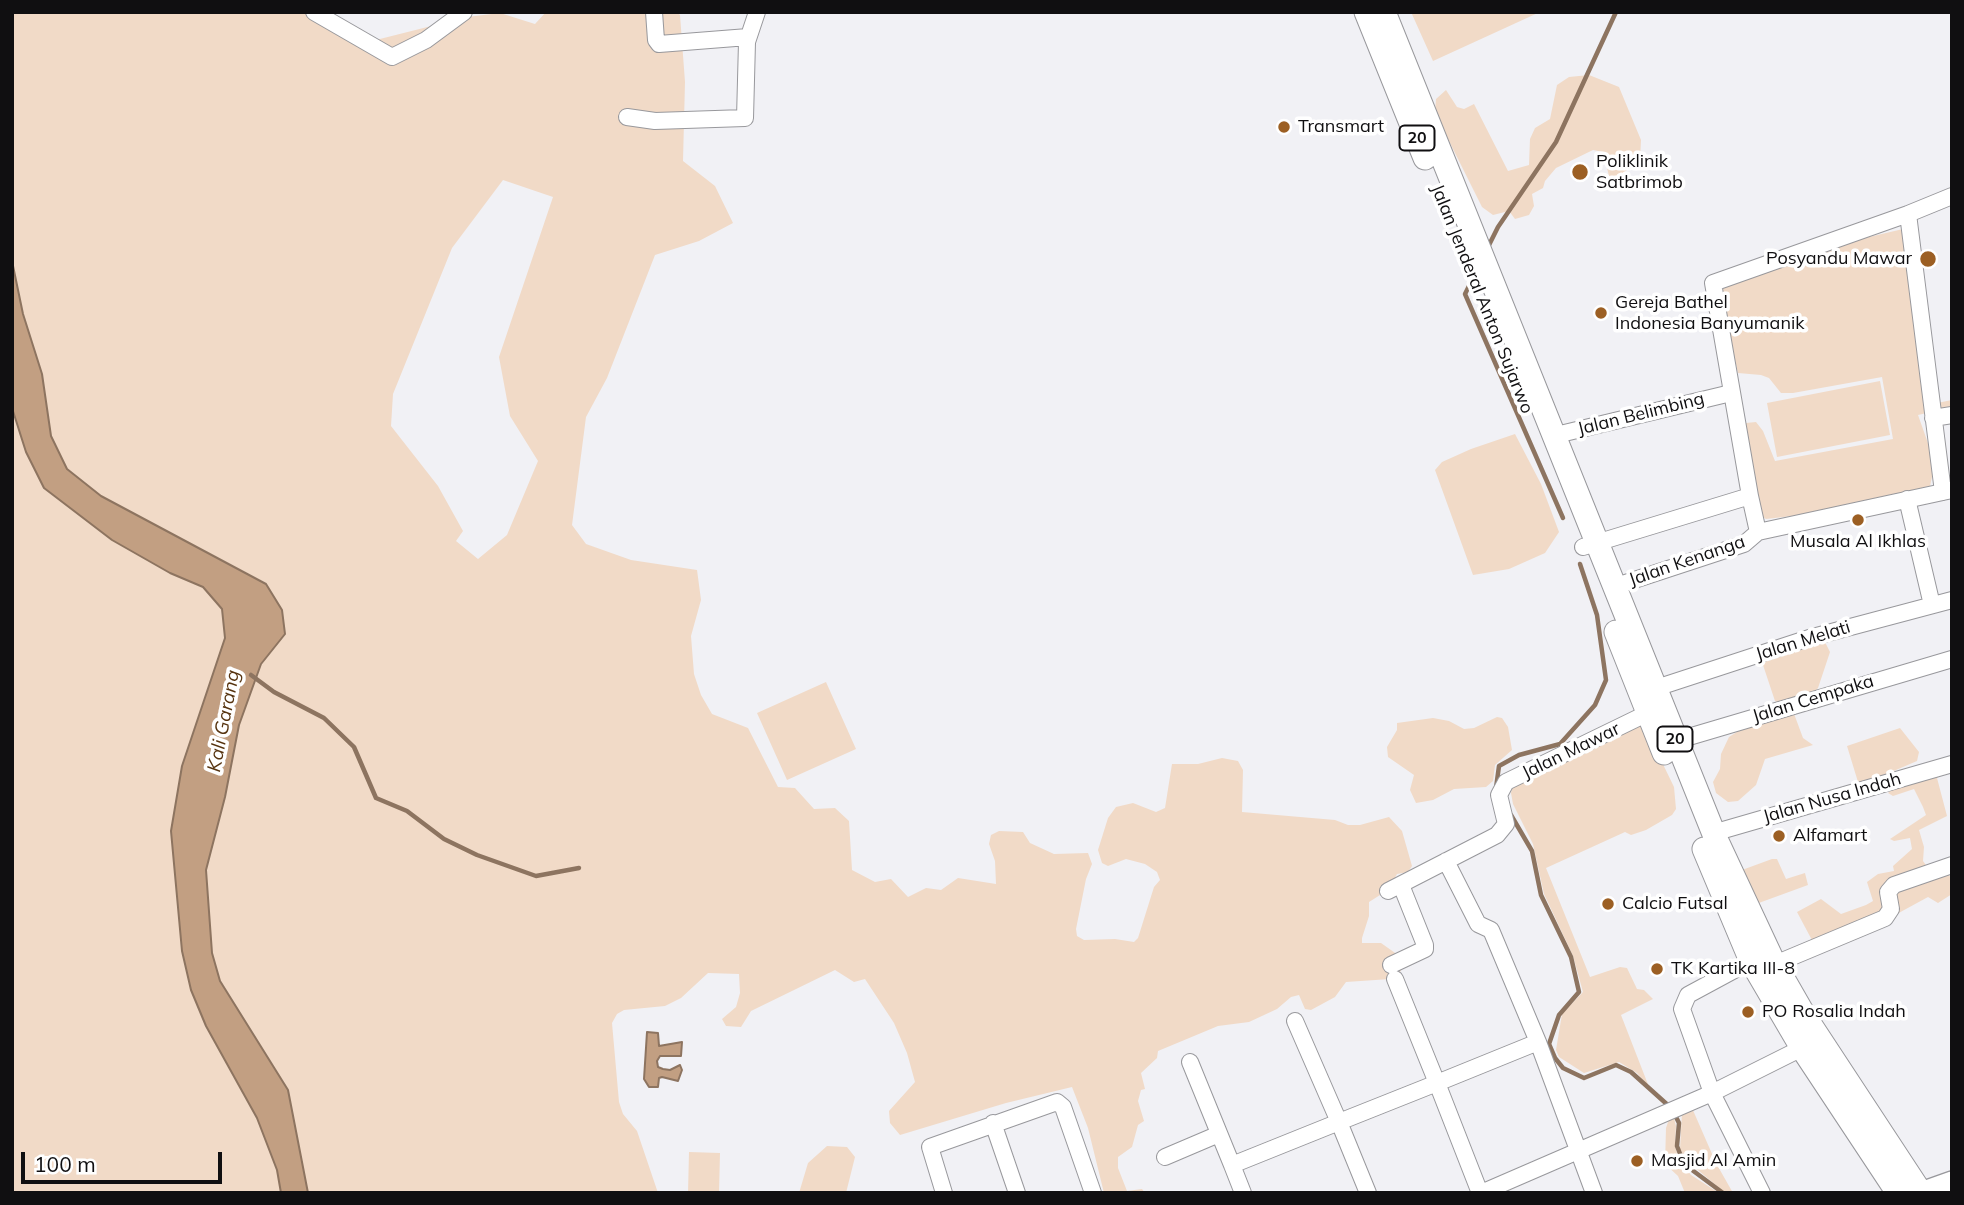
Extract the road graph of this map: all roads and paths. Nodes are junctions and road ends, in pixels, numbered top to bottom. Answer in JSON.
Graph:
{"nodes":[{"id":1,"x":314,"y":12,"type":"edge"},
{"id":2,"x":464,"y":12,"type":"edge"},
{"id":3,"x":474,"y":12,"type":"edge"},
{"id":4,"x":654,"y":12,"type":"edge"},
{"id":5,"x":757,"y":12,"type":"edge"},
{"id":6,"x":1366,"y":12,"type":"edge"},
{"id":7,"x":1384,"y":12,"type":"edge"},
{"id":8,"x":748,"y":37,"type":"junction"},
{"id":9,"x":417,"y":53,"type":"dead end"},
{"id":10,"x":627,"y":117,"type":"dead end"},
{"id":11,"x":1952,"y":196,"type":"edge"},
{"id":12,"x":1908,"y":214,"type":"junction"},
{"id":13,"x":1475,"y":262,"type":"junction"},
{"id":14,"x":1731,"y":393,"type":"junction"},
{"id":15,"x":1952,"y":415,"type":"edge"},
{"id":16,"x":1933,"y":418,"type":"junction"},
{"id":17,"x":1552,"y":436,"type":"junction"},
{"id":18,"x":1947,"y":491,"type":"edge"},
{"id":19,"x":1750,"y":496,"type":"junction"},
{"id":20,"x":1907,"y":499,"type":"junction"},
{"id":21,"x":1758,"y":531,"type":"junction"},
{"id":22,"x":1589,"y":544,"type":"junction"},
{"id":23,"x":1613,"y":587,"type":"junction"},
{"id":24,"x":1952,"y":600,"type":"edge"},
{"id":25,"x":1932,"y":605,"type":"junction"},
{"id":26,"x":1952,"y":659,"type":"edge"},
{"id":27,"x":1656,"y":688,"type":"junction"},
{"id":28,"x":1648,"y":713,"type":"junction"},
{"id":29,"x":1675,"y":741,"type":"junction"},
{"id":30,"x":1952,"y":764,"type":"edge"},
{"id":31,"x":1713,"y":833,"type":"junction"},
{"id":32,"x":1446,"y":861,"type":"junction"},
{"id":33,"x":1952,"y":865,"type":"edge"},
{"id":34,"x":1751,"y":961,"type":"junction"},
{"id":35,"x":1775,"y":964,"type":"junction"},
{"id":36,"x":1296,"y":1021,"type":"dead end"},
{"id":37,"x":1538,"y":1042,"type":"junction"},
{"id":38,"x":1810,"y":1044,"type":"junction"},
{"id":39,"x":1190,"y":1062,"type":"dead end"},
{"id":40,"x":1437,"y":1083,"type":"junction"},
{"id":41,"x":1712,"y":1093,"type":"junction"},
{"id":42,"x":1339,"y":1122,"type":"junction"},
{"id":43,"x":993,"y":1124,"type":"junction"},
{"id":44,"x":1220,"y":1134,"type":"junction"},
{"id":45,"x":1579,"y":1151,"type":"junction"},
{"id":46,"x":1165,"y":1157,"type":"dead end"},
{"id":47,"x":1232,"y":1165,"type":"junction"},
{"id":48,"x":1952,"y":1181,"type":"edge"},
{"id":49,"x":1915,"y":1191,"type":"edge"},
{"id":50,"x":944,"y":1193,"type":"edge"},
{"id":51,"x":1017,"y":1193,"type":"edge"},
{"id":52,"x":1093,"y":1193,"type":"edge"},
{"id":53,"x":1243,"y":1193,"type":"edge"},
{"id":54,"x":1368,"y":1193,"type":"edge"},
{"id":55,"x":1480,"y":1193,"type":"edge"},
{"id":56,"x":1594,"y":1193,"type":"edge"},
{"id":57,"x":1762,"y":1193,"type":"edge"}],
"edges":[{"from":1,"to":2,"type":"street"},
{"from":3,"to":9,"type":"street"},
{"from":4,"to":8,"type":"street"},
{"from":5,"to":8,"type":"street"},
{"from":6,"to":13,"type":"highway","name":"Jalan Jenderal Anton Sujarwo","number":"20"},
{"from":7,"to":13,"type":"highway","name":"Jalan Jenderal Anton Sujarwo","number":"20"},
{"from":8,"to":10,"type":"street"},
{"from":11,"to":12,"type":"street"},
{"from":12,"to":14,"type":"street"},
{"from":12,"to":16,"type":"street"},
{"from":13,"to":17,"type":"highway","name":"Jalan Jenderal Anton Sujarwo","number":"20"},
{"from":13,"to":22,"type":"highway","name":"Jalan Jenderal Anton Sujarwo","number":"20"},
{"from":14,"to":17,"type":"street","name":"Jalan Belimbing"},
{"from":14,"to":19,"type":"street"},
{"from":15,"to":16,"type":"street"},
{"from":16,"to":18,"type":"street"},
{"from":17,"to":22,"type":"highway","name":"Jalan Jenderal Anton Sujarwo","number":"20"},
{"from":18,"to":20,"type":"street","name":"Jalan Kenanga"},
{"from":19,"to":21,"type":"street"},
{"from":19,"to":22,"type":"street"},
{"from":20,"to":21,"type":"street","name":"Jalan Kenanga"},
{"from":20,"to":25,"type":"street"},
{"from":21,"to":23,"type":"street","name":"Jalan Kenanga"},
{"from":22,"to":23,"type":"highway","name":"Jalan Jenderal Anton Sujarwo","number":"20"},
{"from":22,"to":28,"type":"highway","name":"Jalan Jenderal Anton Sujarwo","number":"20"},
{"from":23,"to":27,"type":"highway","name":"Jalan Jenderal Anton Sujarwo","number":"20"},
{"from":24,"to":25,"type":"street","name":"Jalan Melati"},
{"from":25,"to":27,"type":"street","name":"Jalan Melati"},
{"from":26,"to":29,"type":"street","name":"Jalan Cempaka"},
{"from":27,"to":29,"type":"highway","name":"Jalan Jenderal Anton Sujarwo","number":"20"},
{"from":28,"to":32,"type":"street","name":"Jalan Mawar"},
{"from":28,"to":34,"type":"highway","name":"Jalan Jenderal Anton Sujarwo","number":"20"},
{"from":29,"to":31,"type":"highway","name":"Jalan Jenderal Anton Sujarwo","number":"20"},
{"from":30,"to":31,"type":"street","name":"Jalan Nusa Indah"},
{"from":31,"to":35,"type":"highway","name":"Jalan Jenderal Anton Sujarwo","number":"20"},
{"from":32,"to":37,"type":"street"},
{"from":32,"to":40,"type":"street","name":"Jalan Mawar"},
{"from":33,"to":35,"type":"street"},
{"from":34,"to":38,"type":"highway","name":"Jalan Jenderal Anton Sujarwo","number":"20"},
{"from":34,"to":41,"type":"street"},
{"from":35,"to":38,"type":"highway","name":"Jalan Jenderal Anton Sujarwo","number":"20"},
{"from":36,"to":42,"type":"street"},
{"from":37,"to":40,"type":"street"},
{"from":37,"to":45,"type":"street"},
{"from":38,"to":41,"type":"street"},
{"from":38,"to":49,"type":"highway","name":"Jalan Jenderal Anton Sujarwo","number":"20"},
{"from":39,"to":44,"type":"street"},
{"from":40,"to":42,"type":"street"},
{"from":40,"to":55,"type":"street"},
{"from":41,"to":45,"type":"street"},
{"from":41,"to":57,"type":"street"},
{"from":42,"to":47,"type":"street"},
{"from":42,"to":54,"type":"street"},
{"from":43,"to":50,"type":"street"},
{"from":43,"to":51,"type":"street"},
{"from":43,"to":52,"type":"street"},
{"from":44,"to":46,"type":"street"},
{"from":44,"to":47,"type":"street"},
{"from":45,"to":55,"type":"street"},
{"from":45,"to":56,"type":"street"},
{"from":47,"to":53,"type":"street"},
{"from":48,"to":49,"type":"main road"}]}
